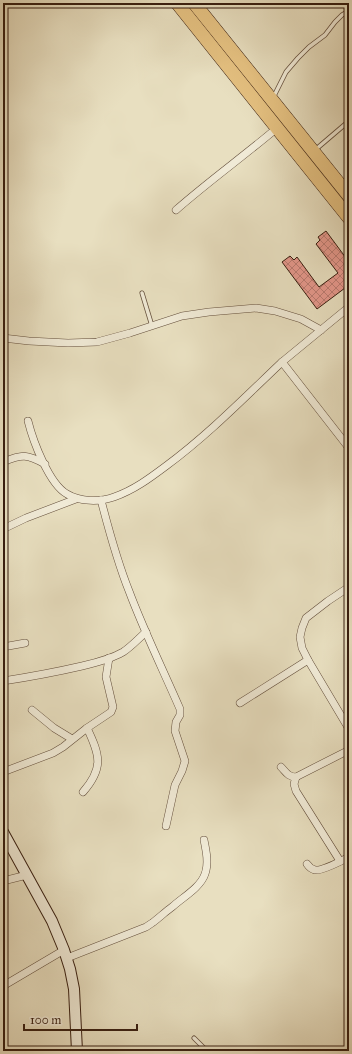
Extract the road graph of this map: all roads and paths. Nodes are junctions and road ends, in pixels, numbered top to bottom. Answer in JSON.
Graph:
{"nodes":[{"id":1,"x":177,"y":3,"type":"edge"},
{"id":2,"x":194,"y":3,"type":"edge"},
{"id":3,"x":349,"y":11,"type":"edge"},
{"id":4,"x":272,"y":100,"type":"junction"},
{"id":5,"x":349,"y":121,"type":"edge"},
{"id":6,"x":277,"y":128,"type":"junction"},
{"id":7,"x":313,"y":152,"type":"junction"},
{"id":8,"x":349,"y":196,"type":"edge"},
{"id":9,"x":176,"y":210,"type":"dead end"},
{"id":10,"x":349,"y":218,"type":"edge"},
{"id":11,"x":142,"y":293,"type":"dead end"},
{"id":12,"x":349,"y":307,"type":"edge"},
{"id":13,"x":152,"y":326,"type":"junction"},
{"id":14,"x":321,"y":330,"type":"junction"},
{"id":15,"x":3,"y":338,"type":"edge"},
{"id":16,"x":282,"y":362,"type":"junction"},
{"id":17,"x":28,"y":421,"type":"dead end"},
{"id":18,"x":349,"y":448,"type":"edge"},
{"id":19,"x":3,"y":462,"type":"edge"},
{"id":20,"x":45,"y":464,"type":"junction"},
{"id":21,"x":76,"y":499,"type":"junction"},
{"id":22,"x":101,"y":500,"type":"junction"},
{"id":23,"x":3,"y":529,"type":"edge"},
{"id":24,"x":349,"y":587,"type":"edge"},
{"id":25,"x":146,"y":632,"type":"junction"},
{"id":26,"x":25,"y":643,"type":"dead end"},
{"id":27,"x":3,"y":647,"type":"edge"},
{"id":28,"x":109,"y":658,"type":"junction"},
{"id":29,"x":308,"y":660,"type":"junction"},
{"id":30,"x":3,"y":681,"type":"edge"},
{"id":31,"x":240,"y":703,"type":"dead end"},
{"id":32,"x":32,"y":710,"type":"dead end"},
{"id":33,"x":87,"y":728,"type":"junction"},
{"id":34,"x":349,"y":729,"type":"edge"},
{"id":35,"x":72,"y":739,"type":"junction"},
{"id":36,"x":349,"y":750,"type":"edge"},
{"id":37,"x":281,"y":767,"type":"dead end"},
{"id":38,"x":3,"y":772,"type":"edge"},
{"id":39,"x":296,"y":778,"type":"junction"},
{"id":40,"x":83,"y":792,"type":"dead end"},
{"id":41,"x":166,"y":826,"type":"dead end"},
{"id":42,"x":3,"y":832,"type":"edge"},
{"id":43,"x":204,"y":840,"type":"dead end"},
{"id":44,"x":349,"y":857,"type":"edge"},
{"id":45,"x":340,"y":862,"type":"junction"},
{"id":46,"x":307,"y":864,"type":"dead end"},
{"id":47,"x":27,"y":875,"type":"junction"},
{"id":48,"x":3,"y":881,"type":"edge"},
{"id":49,"x":66,"y":954,"type":"junction"},
{"id":50,"x":3,"y":986,"type":"edge"},
{"id":51,"x":194,"y":1038,"type":"dead end"},
{"id":52,"x":77,"y":1051,"type":"edge"},
{"id":53,"x":207,"y":1051,"type":"edge"}],
"edges":[{"from":1,"to":6,"type":"highway"},
{"from":2,"to":4,"type":"highway"},
{"from":3,"to":4,"type":"lane"},
{"from":4,"to":7,"type":"highway"},
{"from":5,"to":7,"type":"lane"},
{"from":6,"to":9,"type":"street"},
{"from":6,"to":10,"type":"highway"},
{"from":7,"to":8,"type":"highway"},
{"from":11,"to":13,"type":"lane"},
{"from":12,"to":14,"type":"street"},
{"from":13,"to":14,"type":"street"},
{"from":13,"to":15,"type":"street"},
{"from":14,"to":16,"type":"street"},
{"from":16,"to":18,"type":"street"},
{"from":16,"to":22,"type":"street"},
{"from":17,"to":20,"type":"street"},
{"from":19,"to":20,"type":"street"},
{"from":20,"to":21,"type":"street"},
{"from":21,"to":22,"type":"street"},
{"from":21,"to":23,"type":"street"},
{"from":22,"to":25,"type":"street"},
{"from":24,"to":29,"type":"street"},
{"from":25,"to":28,"type":"street"},
{"from":25,"to":41,"type":"street"},
{"from":26,"to":27,"type":"street"},
{"from":28,"to":30,"type":"street"},
{"from":28,"to":33,"type":"street"},
{"from":29,"to":31,"type":"street"},
{"from":29,"to":34,"type":"street"},
{"from":32,"to":35,"type":"street"},
{"from":33,"to":35,"type":"street"},
{"from":33,"to":40,"type":"street"},
{"from":35,"to":38,"type":"street"},
{"from":36,"to":39,"type":"street"},
{"from":37,"to":39,"type":"street"},
{"from":39,"to":45,"type":"street"},
{"from":42,"to":47,"type":"main road"},
{"from":43,"to":49,"type":"street"},
{"from":44,"to":45,"type":"street"},
{"from":45,"to":46,"type":"street"},
{"from":47,"to":48,"type":"street"},
{"from":47,"to":49,"type":"main road"},
{"from":49,"to":50,"type":"street"},
{"from":49,"to":52,"type":"main road"},
{"from":51,"to":53,"type":"lane"}]}
